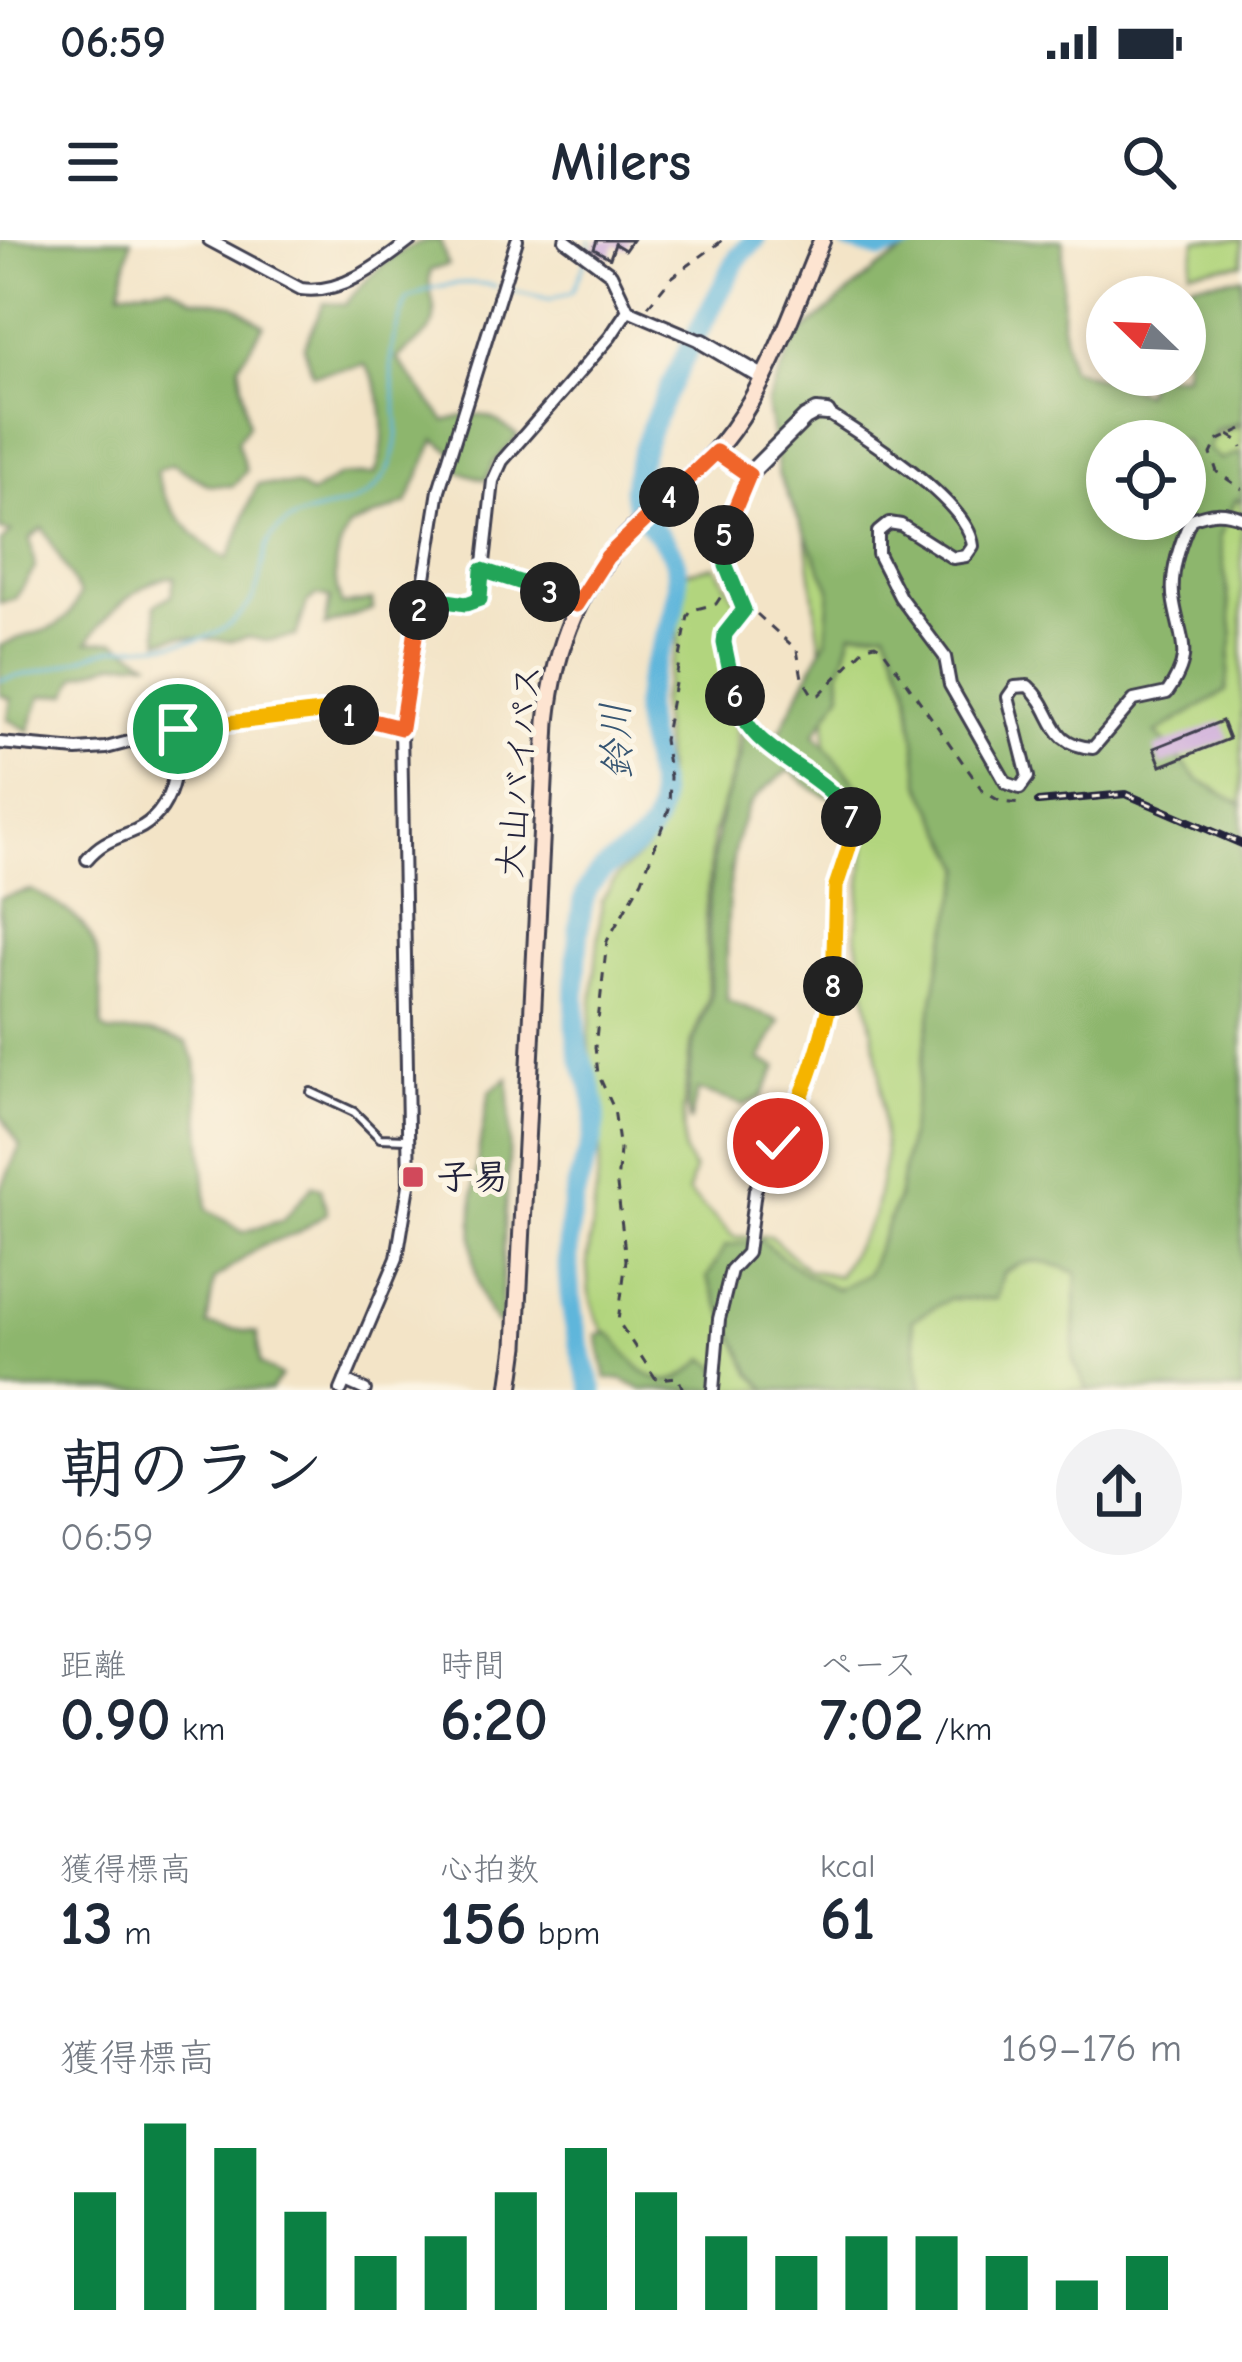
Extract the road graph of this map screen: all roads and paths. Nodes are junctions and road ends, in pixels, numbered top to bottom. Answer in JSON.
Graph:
{"nodes":[{"id":1,"x":208,"y":240,"type":"edge"},
{"id":2,"x":411,"y":240,"type":"edge"},
{"id":3,"x":517,"y":240,"type":"edge"},
{"id":4,"x":565,"y":240,"type":"edge"},
{"id":5,"x":723,"y":240,"type":"edge"},
{"id":6,"x":822,"y":240,"type":"edge"},
{"id":7,"x":634,"y":313,"type":"junction"},
{"id":8,"x":703,"y":342,"type":"joint"},
{"id":9,"x":764,"y":378,"type":"junction"},
{"id":10,"x":827,"y":413,"type":"joint"},
{"id":11,"x":1242,"y":429,"type":"edge"},
{"id":12,"x":1228,"y":434,"type":"junction"},
{"id":13,"x":1242,"y":448,"type":"edge"},
{"id":14,"x":716,"y":452,"type":"junction"},
{"id":15,"x":749,"y":475,"type":"junction"},
{"id":16,"x":1242,"y":489,"type":"edge"},
{"id":17,"x":1242,"y":518,"type":"edge"},
{"id":18,"x":482,"y":570,"type":"junction"},
{"id":19,"x":737,"y":590,"type":"junction"},
{"id":20,"x":421,"y":597,"type":"junction"},
{"id":21,"x":576,"y":605,"type":"junction"},
{"id":22,"x":753,"y":610,"type":"dead end"},
{"id":23,"x":401,"y":728,"type":"junction"},
{"id":24,"x":178,"y":729,"type":"junction"},
{"id":25,"x":0,"y":742,"type":"edge"},
{"id":26,"x":1021,"y":804,"type":"dead end"},
{"id":27,"x":87,"y":859,"type":"dead end"},
{"id":28,"x":311,"y":1092,"type":"dead end"},
{"id":29,"x":410,"y":1139,"type":"junction"},
{"id":30,"x":343,"y":1386,"type":"edge"},
{"id":31,"x":365,"y":1390,"type":"edge"},
{"id":32,"x":510,"y":1390,"type":"edge"},
{"id":33,"x":683,"y":1390,"type":"edge"},
{"id":34,"x":713,"y":1390,"type":"edge"}],
"edges":[{"from":1,"to":2,"type":"street"},
{"from":3,"to":20,"type":"street"},
{"from":4,"to":7,"type":"street"},
{"from":5,"to":7,"type":"path"},
{"from":6,"to":9,"type":"main road","name":"大山バイパス"},
{"from":7,"to":8,"type":"street"},
{"from":7,"to":18,"type":"street"},
{"from":8,"to":9,"type":"street"},
{"from":9,"to":14,"type":"main road","name":"大山バイパス"},
{"from":10,"to":15,"type":"street"},
{"from":10,"to":17,"type":"street"},
{"from":11,"to":12,"type":"path"},
{"from":12,"to":13,"type":"path"},
{"from":12,"to":16,"type":"path"},
{"from":14,"to":15,"type":"street"},
{"from":14,"to":21,"type":"main road","name":"大山バイパス"},
{"from":15,"to":19,"type":"street"},
{"from":18,"to":20,"type":"street"},
{"from":18,"to":21,"type":"street"},
{"from":19,"to":33,"type":"path"},
{"from":19,"to":34,"type":"street"},
{"from":20,"to":23,"type":"street"},
{"from":21,"to":32,"type":"main road","name":"大山バイパス"},
{"from":22,"to":26,"type":"path"},
{"from":23,"to":24,"type":"street"},
{"from":23,"to":29,"type":"street"},
{"from":24,"to":25,"type":"street"},
{"from":24,"to":27,"type":"street"},
{"from":28,"to":29,"type":"lane"},
{"from":29,"to":30,"type":"street"},
{"from":30,"to":31,"type":"street"}]}
